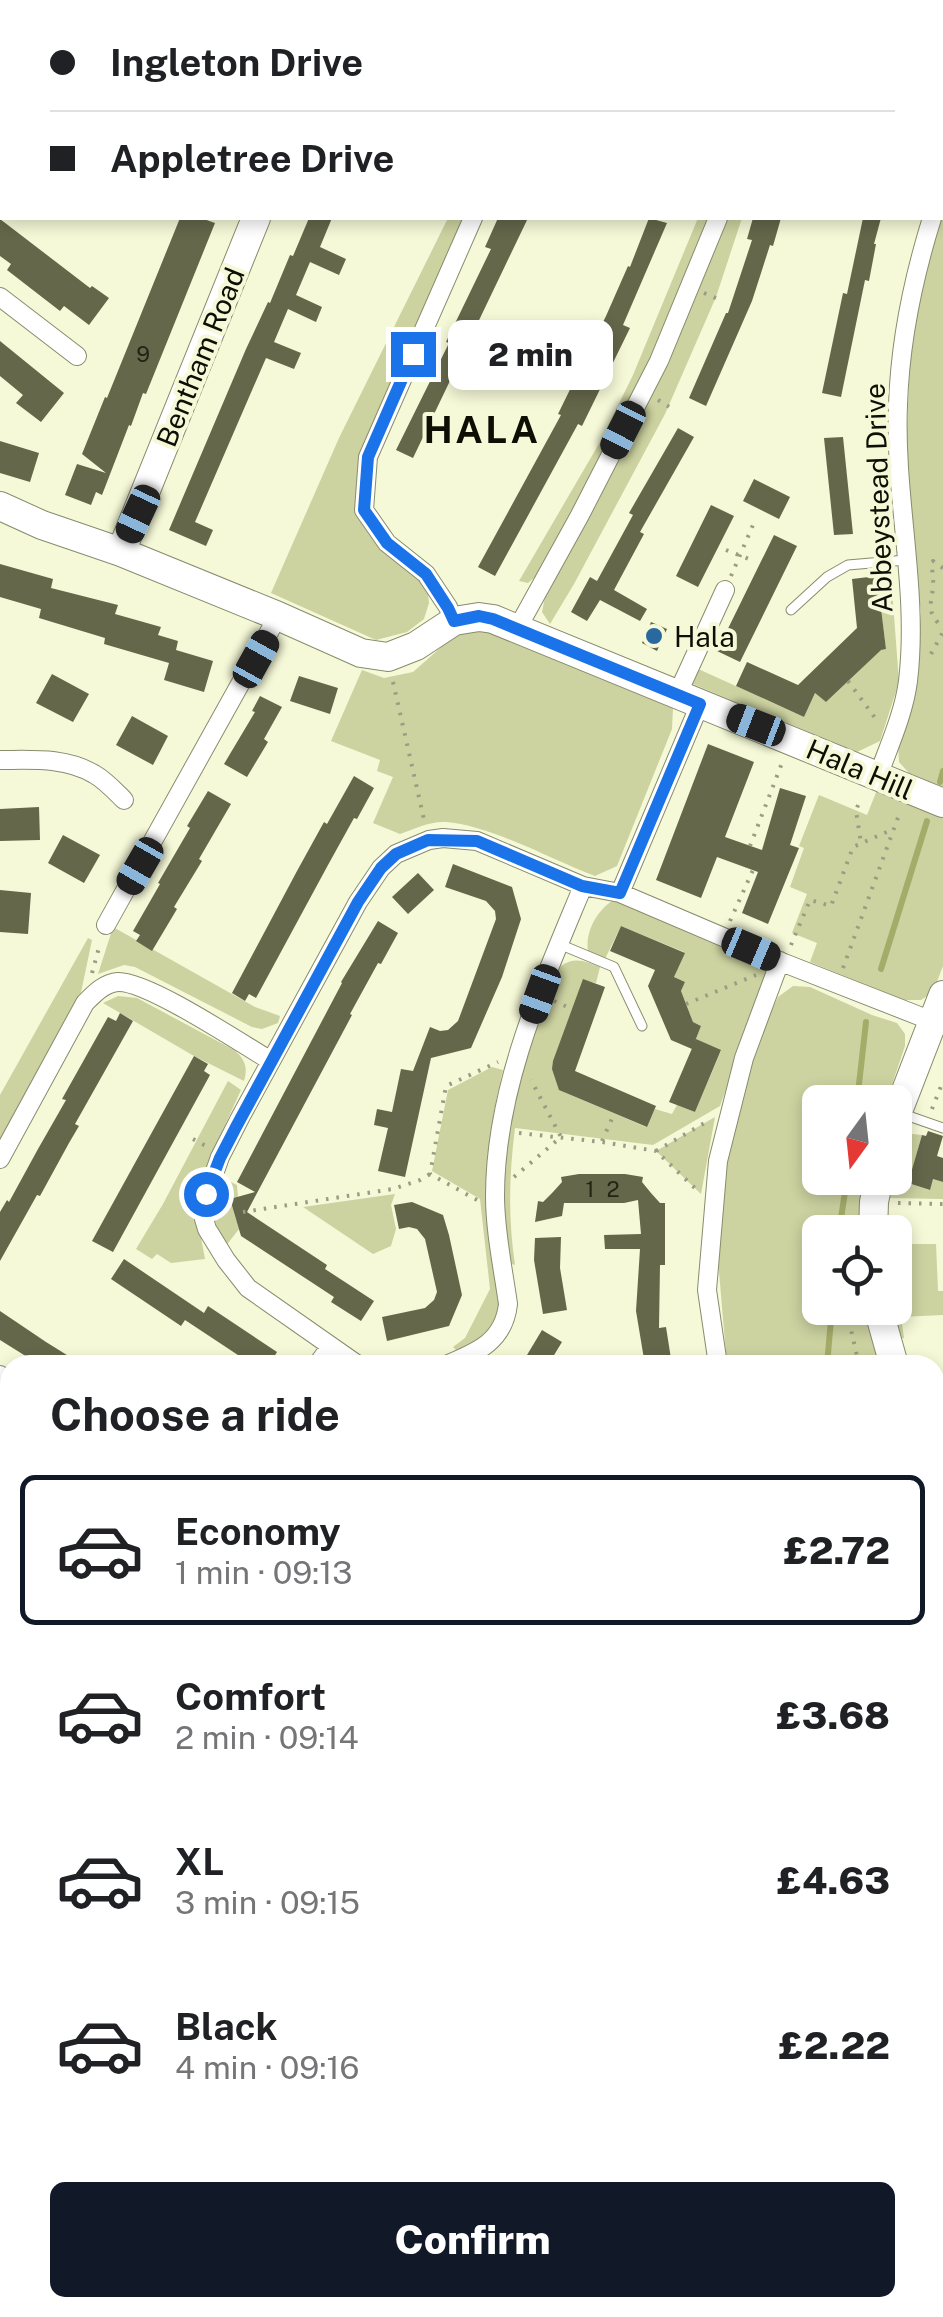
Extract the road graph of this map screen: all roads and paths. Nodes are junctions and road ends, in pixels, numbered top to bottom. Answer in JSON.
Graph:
{"nodes":[{"id":1,"x":255,"y":220,"type":"edge"},
{"id":2,"x":472,"y":220,"type":"edge"},
{"id":3,"x":717,"y":220,"type":"edge"},
{"id":4,"x":931,"y":220,"type":"edge"},
{"id":5,"x":0,"y":296,"type":"edge"},
{"id":6,"x":71,"y":343,"type":"dead end"},
{"id":7,"x":0,"y":506,"type":"edge"},
{"id":8,"x":754,"y":525,"type":"dead end"},
{"id":9,"x":726,"y":550,"type":"dead end"},
{"id":10,"x":121,"y":552,"type":"junction"},
{"id":11,"x":740,"y":556,"type":"junction"},
{"id":12,"x":906,"y":560,"type":"junction"},
{"id":13,"x":754,"y":562,"type":"dead end"},
{"id":14,"x":943,"y":568,"type":"edge"},
{"id":15,"x":724,"y":590,"type":"joint"},
{"id":16,"x":791,"y":610,"type":"dead end"},
{"id":17,"x":278,"y":616,"type":"junction"},
{"id":18,"x":454,"y":621,"type":"junction"},
{"id":19,"x":516,"y":629,"type":"junction"},
{"id":20,"x":943,"y":629,"type":"edge"},
{"id":21,"x":388,"y":657,"type":"junction"},
{"id":22,"x":848,"y":682,"type":"dead end"},
{"id":23,"x":689,"y":700,"type":"junction"},
{"id":24,"x":882,"y":728,"type":"dead end"},
{"id":25,"x":792,"y":740,"type":"junction"},
{"id":26,"x":0,"y":760,"type":"edge"},
{"id":27,"x":878,"y":776,"type":"junction"},
{"id":28,"x":909,"y":789,"type":"junction"},
{"id":29,"x":124,"y":800,"type":"dead end"},
{"id":30,"x":768,"y":800,"type":"junction"},
{"id":31,"x":776,"y":802,"type":"dead end"},
{"id":32,"x":943,"y":803,"type":"edge"},
{"id":33,"x":858,"y":804,"type":"dead end"},
{"id":34,"x":893,"y":828,"type":"junction"},
{"id":35,"x":428,"y":840,"type":"junction"},
{"id":36,"x":861,"y":844,"type":"junction"},
{"id":37,"x":750,"y":846,"type":"dead end"},
{"id":38,"x":753,"y":870,"type":"dead end"},
{"id":39,"x":582,"y":886,"type":"junction"},
{"id":40,"x":620,"y":893,"type":"junction"},
{"id":41,"x":106,"y":925,"type":"joint"},
{"id":42,"x":723,"y":937,"type":"junction"},
{"id":43,"x":558,"y":944,"type":"junction"},
{"id":44,"x":780,"y":966,"type":"junction"},
{"id":45,"x":838,"y":983,"type":"junction"},
{"id":46,"x":85,"y":1003,"type":"junction"},
{"id":47,"x":686,"y":1004,"type":"dead end"},
{"id":48,"x":937,"y":1008,"type":"edge"},
{"id":49,"x":642,"y":1026,"type":"dead end"},
{"id":50,"x":518,"y":1055,"type":"junction"},
{"id":51,"x":272,"y":1061,"type":"junction"},
{"id":52,"x":943,"y":1081,"type":"edge"},
{"id":53,"x":908,"y":1085,"type":"edge"},
{"id":54,"x":731,"y":1108,"type":"junction"},
{"id":55,"x":614,"y":1114,"type":"dead end"},
{"id":56,"x":912,"y":1120,"type":"edge"},
{"id":57,"x":927,"y":1123,"type":"junction"},
{"id":58,"x":943,"y":1128,"type":"edge"},
{"id":59,"x":500,"y":1130,"type":"junction"},
{"id":60,"x":561,"y":1137,"type":"junction"},
{"id":61,"x":602,"y":1142,"type":"junction"},
{"id":62,"x":656,"y":1150,"type":"junction"},
{"id":63,"x":0,"y":1159,"type":"edge"},
{"id":64,"x":430,"y":1174,"type":"junction"},
{"id":65,"x":901,"y":1195,"type":"edge"},
{"id":66,"x":490,"y":1198,"type":"junction"},
{"id":67,"x":943,"y":1204,"type":"edge"},
{"id":68,"x":714,"y":1206,"type":"junction"},
{"id":69,"x":243,"y":1212,"type":"dead end"},
{"id":70,"x":851,"y":1325,"type":"edge"},
{"id":71,"x":878,"y":1325,"type":"edge"},
{"id":72,"x":330,"y":1347,"type":"junction"},
{"id":73,"x":325,"y":1355,"type":"edge"},
{"id":74,"x":342,"y":1355,"type":"edge"},
{"id":75,"x":470,"y":1355,"type":"edge"},
{"id":76,"x":716,"y":1355,"type":"edge"},
{"id":77,"x":857,"y":1355,"type":"edge"},
{"id":78,"x":890,"y":1355,"type":"edge"}],
"edges":[{"from":1,"to":10,"type":"street","name":"Bentham Road"},
{"from":2,"to":18,"type":"street"},
{"from":3,"to":19,"type":"street"},
{"from":4,"to":12,"type":"street","name":"Abbeystead Drive"},
{"from":5,"to":6,"type":"street"},
{"from":7,"to":10,"type":"street"},
{"from":8,"to":11,"type":"path"},
{"from":9,"to":11,"type":"path"},
{"from":10,"to":17,"type":"street"},
{"from":11,"to":13,"type":"path"},
{"from":11,"to":15,"type":"path"},
{"from":12,"to":16,"type":"lane"},
{"from":12,"to":27,"type":"street","name":"Abbeystead Drive"},
{"from":14,"to":20,"type":"path"},
{"from":15,"to":23,"type":"street"},
{"from":17,"to":21,"type":"street"},
{"from":17,"to":41,"type":"street"},
{"from":18,"to":19,"type":"street","name":"Hala Hill"},
{"from":18,"to":21,"type":"street"},
{"from":19,"to":23,"type":"street","name":"Hala Hill"},
{"from":21,"to":35,"type":"path"},
{"from":22,"to":24,"type":"path"},
{"from":23,"to":25,"type":"street","name":"Hala Hill"},
{"from":23,"to":40,"type":"street"},
{"from":25,"to":27,"type":"street","name":"Hala Hill"},
{"from":25,"to":30,"type":"path"},
{"from":26,"to":29,"type":"street"},
{"from":27,"to":28,"type":"street","name":"Hala Hill"},
{"from":28,"to":32,"type":"street","name":"Hala Hill"},
{"from":28,"to":34,"type":"path"},
{"from":30,"to":31,"type":"path"},
{"from":30,"to":37,"type":"path"},
{"from":33,"to":36,"type":"path"},
{"from":34,"to":36,"type":"path"},
{"from":34,"to":45,"type":"path"},
{"from":35,"to":39,"type":"street"},
{"from":35,"to":51,"type":"street"},
{"from":36,"to":44,"type":"path"},
{"from":38,"to":42,"type":"path"},
{"from":39,"to":40,"type":"street"},
{"from":39,"to":43,"type":"street"},
{"from":40,"to":42,"type":"street"},
{"from":41,"to":46,"type":"path"},
{"from":42,"to":44,"type":"street"},
{"from":43,"to":49,"type":"lane"},
{"from":43,"to":50,"type":"street"},
{"from":44,"to":45,"type":"street"},
{"from":44,"to":47,"type":"path"},
{"from":44,"to":54,"type":"street"},
{"from":45,"to":48,"type":"street"},
{"from":46,"to":51,"type":"street"},
{"from":46,"to":63,"type":"street"},
{"from":48,"to":53,"type":"street"},
{"from":50,"to":59,"type":"street"},
{"from":50,"to":60,"type":"path"},
{"from":50,"to":64,"type":"path"},
{"from":51,"to":72,"type":"street"},
{"from":52,"to":57,"type":"path"},
{"from":54,"to":62,"type":"path"},
{"from":54,"to":68,"type":"street"},
{"from":55,"to":61,"type":"path"},
{"from":56,"to":57,"type":"lane"},
{"from":57,"to":58,"type":"lane"},
{"from":59,"to":60,"type":"path"},
{"from":59,"to":66,"type":"street"},
{"from":60,"to":61,"type":"path"},
{"from":60,"to":66,"type":"path"},
{"from":61,"to":62,"type":"path"},
{"from":62,"to":68,"type":"path"},
{"from":64,"to":66,"type":"path"},
{"from":64,"to":69,"type":"path"},
{"from":65,"to":67,"type":"path"},
{"from":66,"to":75,"type":"street"},
{"from":68,"to":76,"type":"street"},
{"from":70,"to":77,"type":"path"},
{"from":71,"to":78,"type":"street"},
{"from":72,"to":73,"type":"street"},
{"from":72,"to":74,"type":"street"}]}
